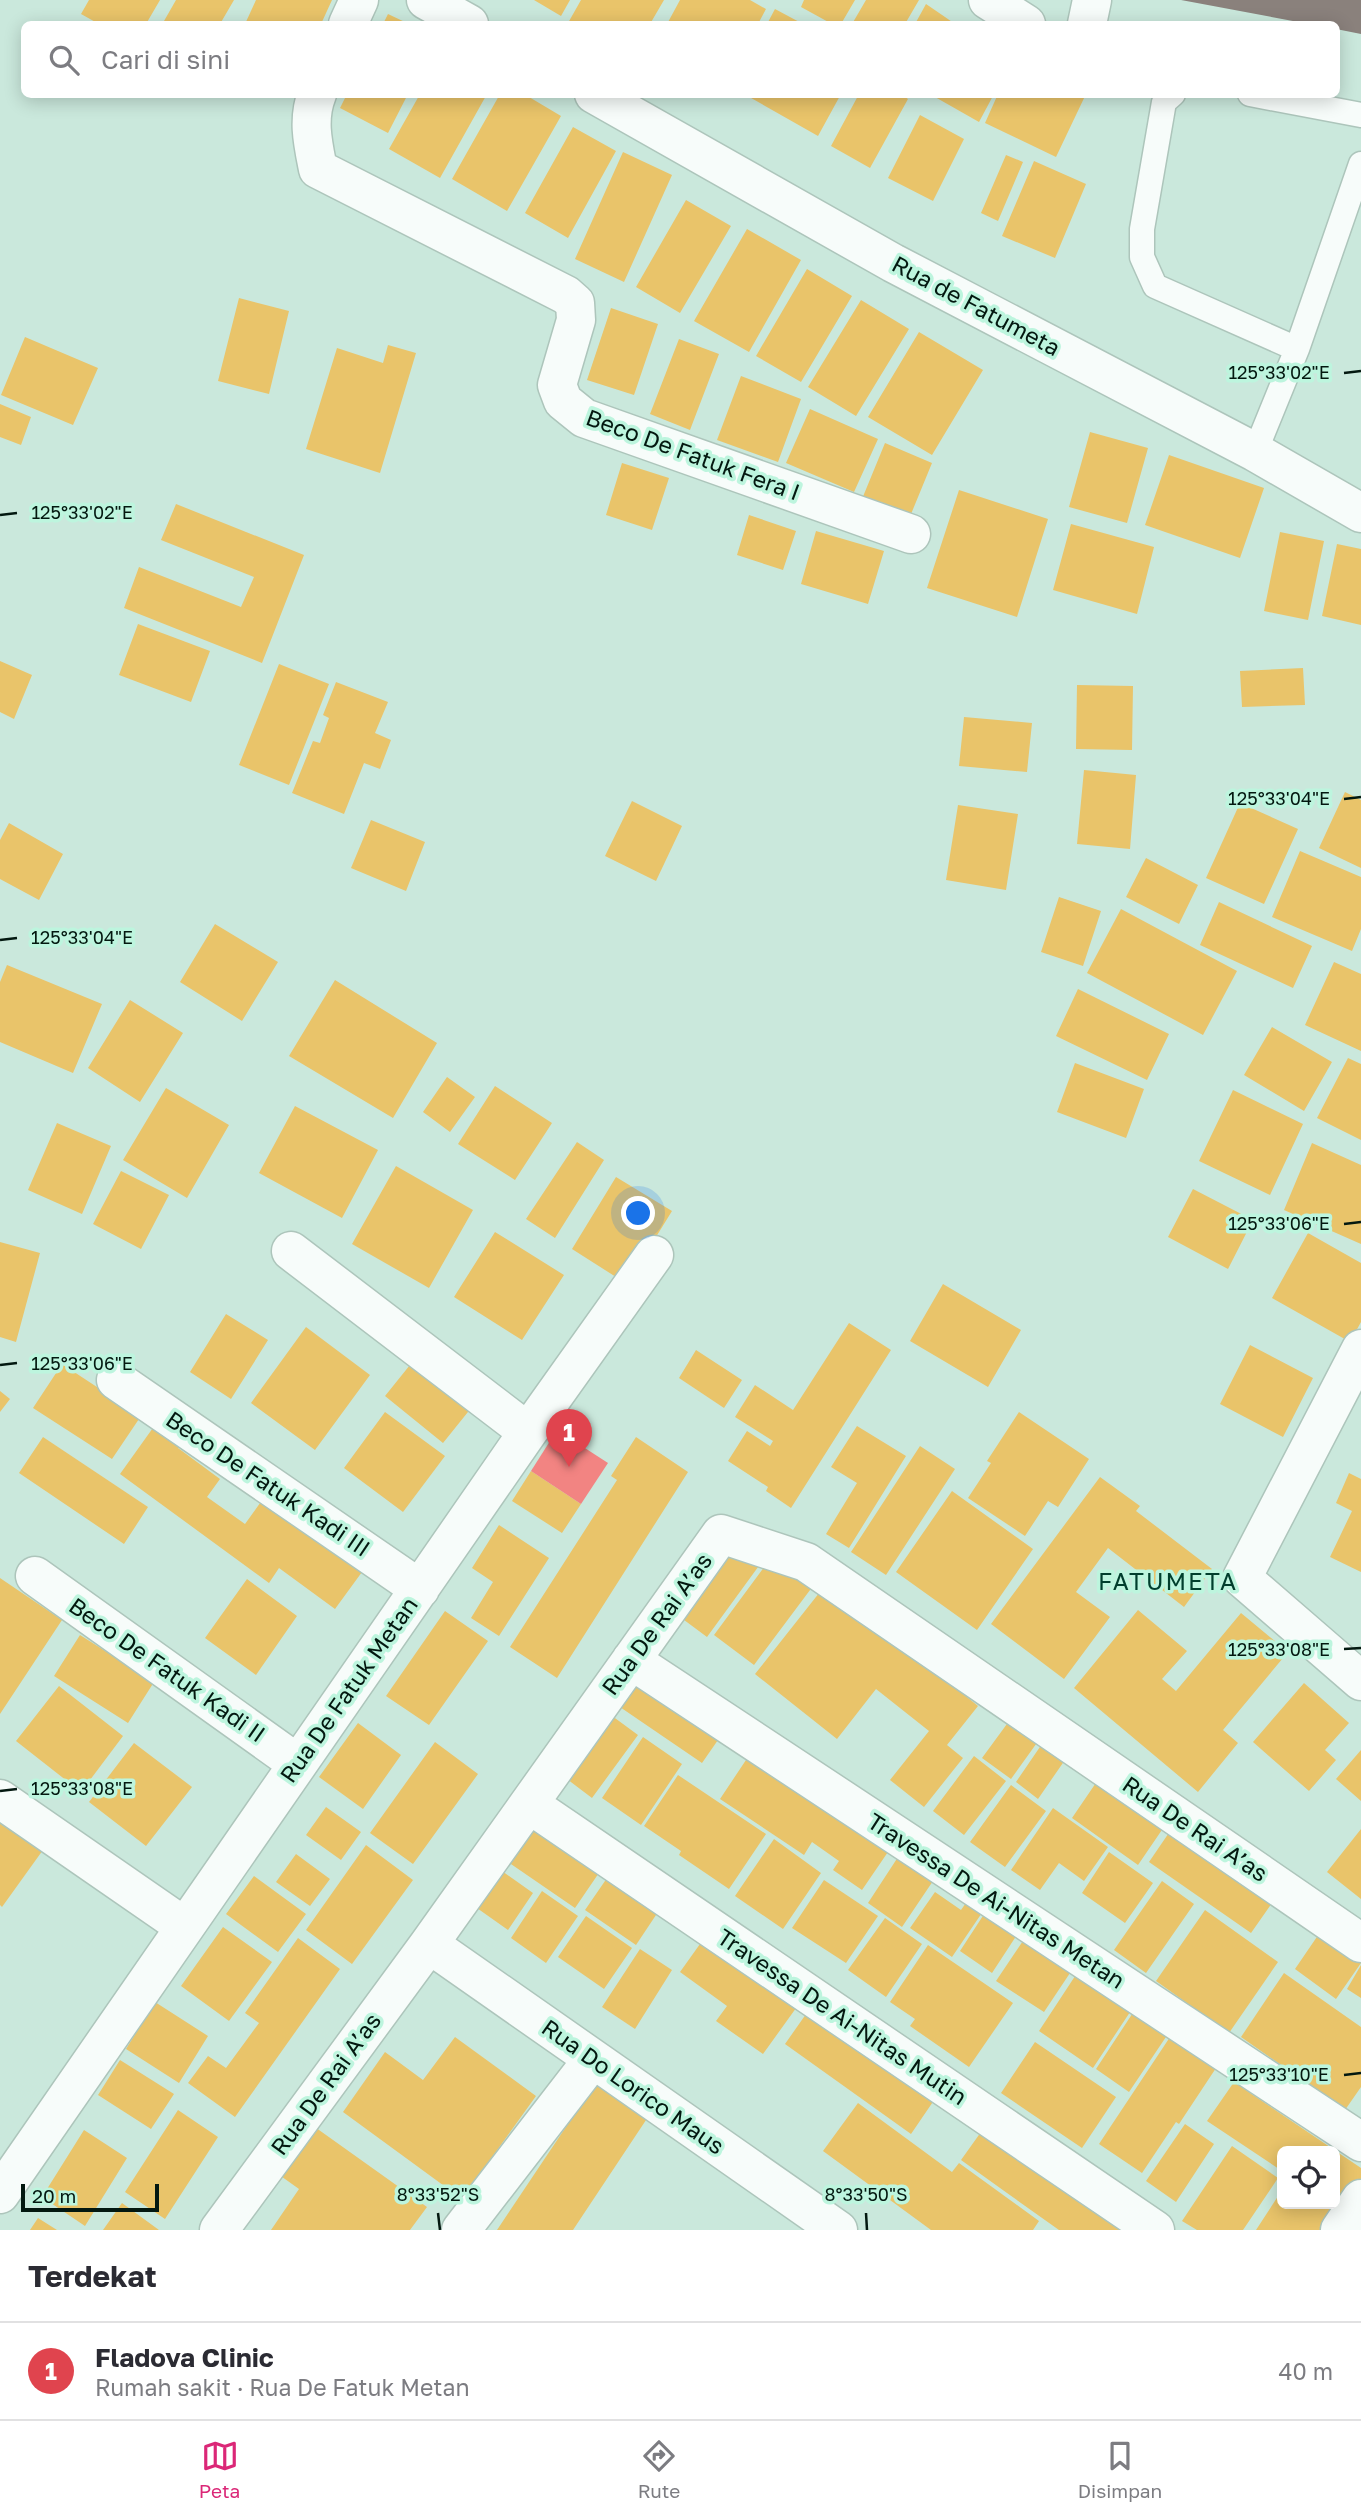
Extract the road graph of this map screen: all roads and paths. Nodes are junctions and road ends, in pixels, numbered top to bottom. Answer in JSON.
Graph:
{"nodes":[{"id":1,"x":359,"y":0,"type":"edge"},
{"id":2,"x":426,"y":0,"type":"edge"},
{"id":3,"x":988,"y":0,"type":"edge"},
{"id":4,"x":1092,"y":0,"type":"edge"},
{"id":5,"x":349,"y":21,"type":"edge"},
{"id":6,"x":464,"y":21,"type":"edge"},
{"id":7,"x":1021,"y":21,"type":"edge"},
{"id":8,"x":1088,"y":21,"type":"edge"},
{"id":9,"x":315,"y":98,"type":"edge"},
{"id":10,"x":601,"y":98,"type":"edge"},
{"id":11,"x":1168,"y":98,"type":"edge"},
{"id":12,"x":1271,"y":98,"type":"edge"},
{"id":13,"x":1361,"y":115,"type":"edge"},
{"id":14,"x":1361,"y":163,"type":"edge"},
{"id":15,"x":1297,"y":349,"type":"junction"},
{"id":16,"x":1255,"y":452,"type":"junction"},
{"id":17,"x":1361,"y":513,"type":"edge"},
{"id":18,"x":911,"y":534,"type":"dead end"},
{"id":19,"x":291,"y":1251,"type":"dead end"},
{"id":20,"x":654,"y":1255,"type":"dead end"},
{"id":21,"x":1361,"y":1349,"type":"edge"},
{"id":22,"x":116,"y":1380,"type":"dead end"},
{"id":23,"x":528,"y":1432,"type":"junction"},
{"id":24,"x":35,"y":1576,"type":"dead end"},
{"id":25,"x":420,"y":1589,"type":"junction"},
{"id":26,"x":631,"y":1660,"type":"junction"},
{"id":27,"x":1361,"y":1682,"type":"edge"},
{"id":28,"x":298,"y":1764,"type":"junction"},
{"id":29,"x":0,"y":1799,"type":"edge"},
{"id":30,"x":529,"y":1804,"type":"junction"},
{"id":31,"x":185,"y":1927,"type":"junction"},
{"id":32,"x":1361,"y":1943,"type":"edge"},
{"id":33,"x":429,"y":1944,"type":"junction"},
{"id":34,"x":593,"y":2059,"type":"junction"},
{"id":35,"x":1361,"y":2142,"type":"edge"},
{"id":36,"x":0,"y":2194,"type":"edge"},
{"id":37,"x":1361,"y":2199,"type":"edge"},
{"id":38,"x":219,"y":2230,"type":"edge"},
{"id":39,"x":461,"y":2230,"type":"edge"},
{"id":40,"x":838,"y":2230,"type":"edge"},
{"id":41,"x":1155,"y":2230,"type":"edge"},
{"id":42,"x":1340,"y":2230,"type":"edge"}],
"edges":[{"from":1,"to":5,"type":"street"},
{"from":2,"to":6,"type":"street"},
{"from":3,"to":7,"type":"street"},
{"from":4,"to":8,"type":"street"},
{"from":9,"to":18,"type":"street","name":"Beco De Fatuk Fera I"},
{"from":10,"to":16,"type":"street","name":"Rua de Fatumeta"},
{"from":11,"to":15,"type":"lane"},
{"from":12,"to":13,"type":"lane"},
{"from":14,"to":15,"type":"lane"},
{"from":15,"to":16,"type":"lane"},
{"from":16,"to":17,"type":"street","name":"Rua de Fatumeta"},
{"from":19,"to":23,"type":"street"},
{"from":20,"to":23,"type":"street","name":"Rua De Fatuk Metan"},
{"from":21,"to":27,"type":"street"},
{"from":22,"to":25,"type":"street","name":"Beco De Fatuk Kadi III"},
{"from":23,"to":25,"type":"street","name":"Rua De Fatuk Metan"},
{"from":24,"to":28,"type":"street","name":"Beco De Fatuk Kadi II"},
{"from":25,"to":28,"type":"street","name":"Rua De Fatuk Metan"},
{"from":26,"to":30,"type":"street","name":"Rua De Rai A’as"},
{"from":26,"to":32,"type":"street","name":"Rua De Rai A’as"},
{"from":26,"to":35,"type":"street","name":"Travessa De Ai-Nitas Metan"},
{"from":28,"to":31,"type":"street","name":"Rua De Fatuk Metan"},
{"from":29,"to":31,"type":"street"},
{"from":30,"to":33,"type":"street","name":"Rua De Rai A’as"},
{"from":30,"to":41,"type":"street","name":"Travessa De Ai-Nitas Mutin"},
{"from":31,"to":36,"type":"street","name":"Rua De Fatuk Metan"},
{"from":33,"to":34,"type":"street","name":"Rua Do Lorico Maus"},
{"from":33,"to":38,"type":"street","name":"Rua De Rai A’as"},
{"from":34,"to":39,"type":"street"},
{"from":34,"to":40,"type":"street","name":"Rua Do Lorico Maus"},
{"from":37,"to":42,"type":"street"}]}
